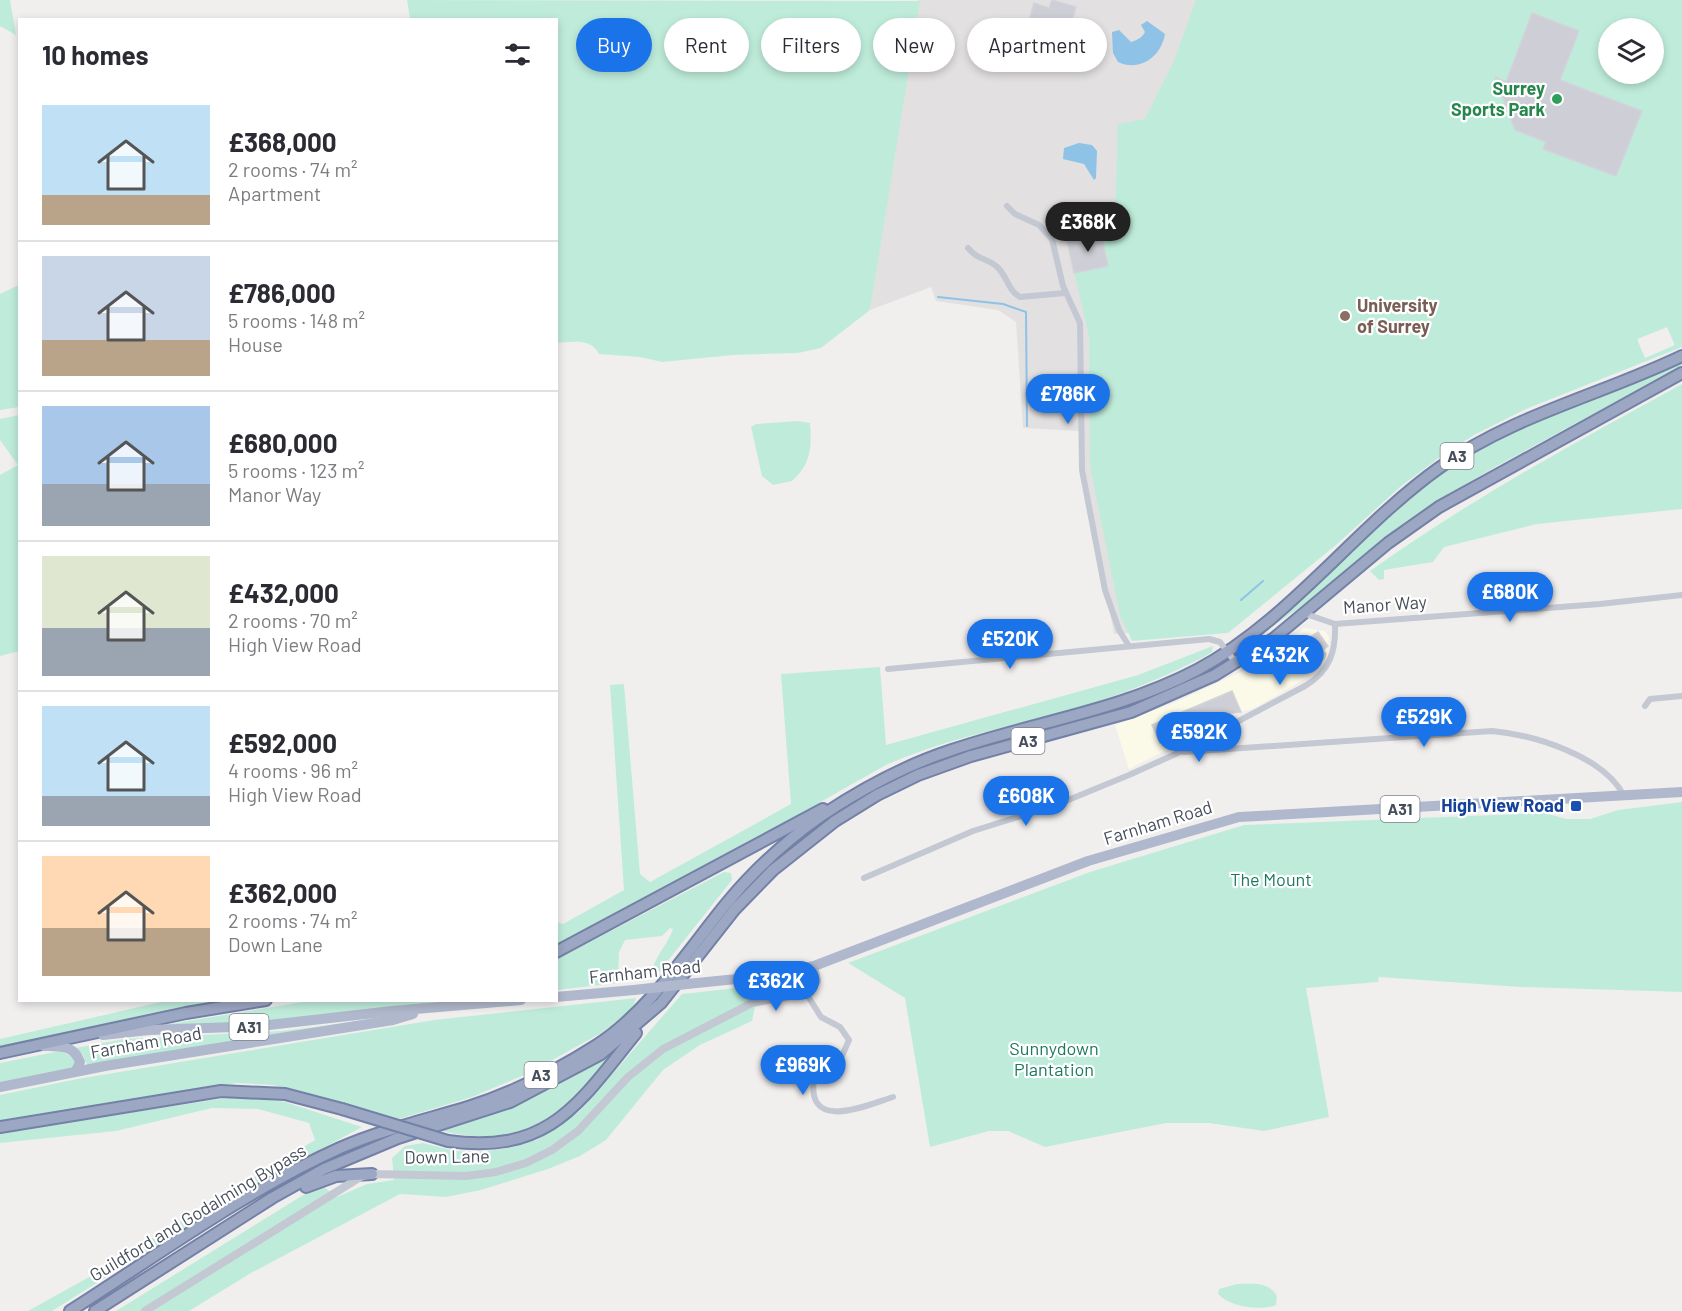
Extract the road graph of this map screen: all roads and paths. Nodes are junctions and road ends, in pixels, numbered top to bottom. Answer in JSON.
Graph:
{"nodes":[{"id":1,"x":1007,"y":206,"type":"dead end"},
{"id":2,"x":969,"y":248,"type":"dead end"},
{"id":3,"x":1065,"y":293,"type":"junction"},
{"id":4,"x":1682,"y":356,"type":"edge"},
{"id":5,"x":1682,"y":373,"type":"edge"},
{"id":6,"x":1682,"y":595,"type":"edge"},
{"id":7,"x":1306,"y":614,"type":"junction"},
{"id":8,"x":1335,"y":624,"type":"junction"},
{"id":9,"x":1129,"y":646,"type":"junction"},
{"id":10,"x":1228,"y":651,"type":"junction"},
{"id":11,"x":1236,"y":663,"type":"junction"},
{"id":12,"x":888,"y":669,"type":"dead end"},
{"id":13,"x":1682,"y":696,"type":"edge"},
{"id":14,"x":1645,"y":706,"type":"dead end"},
{"id":15,"x":1212,"y":735,"type":"junction"},
{"id":16,"x":1215,"y":750,"type":"junction"},
{"id":17,"x":1180,"y":752,"type":"junction"},
{"id":18,"x":861,"y":791,"type":"junction"},
{"id":19,"x":1682,"y":792,"type":"edge"},
{"id":20,"x":1624,"y":797,"type":"junction"},
{"id":21,"x":864,"y":878,"type":"dead end"},
{"id":22,"x":558,"y":951,"type":"edge"},
{"id":23,"x":814,"y":966,"type":"junction"},
{"id":24,"x":806,"y":993,"type":"junction"},
{"id":25,"x":558,"y":997,"type":"edge"},
{"id":26,"x":254,"y":1002,"type":"edge"},
{"id":27,"x":502,"y":1002,"type":"edge"},
{"id":28,"x":661,"y":1003,"type":"junction"},
{"id":29,"x":434,"y":1009,"type":"junction"},
{"id":30,"x":65,"y":1040,"type":"junction"},
{"id":31,"x":35,"y":1046,"type":"junction"},
{"id":32,"x":0,"y":1053,"type":"edge"},
{"id":33,"x":76,"y":1071,"type":"junction"},
{"id":34,"x":0,"y":1087,"type":"edge"},
{"id":35,"x":894,"y":1097,"type":"dead end"},
{"id":36,"x":0,"y":1127,"type":"edge"},
{"id":37,"x":372,"y":1174,"type":"junction"},
{"id":38,"x":229,"y":1226,"type":"junction"},
{"id":39,"x":70,"y":1311,"type":"edge"},
{"id":40,"x":95,"y":1311,"type":"edge"},
{"id":41,"x":145,"y":1311,"type":"edge"}],
"edges":[{"from":1,"to":3,"type":"street"},
{"from":2,"to":3,"type":"street"},
{"from":3,"to":9,"type":"street"},
{"from":4,"to":10,"type":"highway","name":"Guildford and Godalming Bypass","number":"A3"},
{"from":5,"to":7,"type":"highway","name":"Guildford and Godalming Bypass","number":"A3"},
{"from":6,"to":8,"type":"street","name":"Manor Way"},
{"from":7,"to":8,"type":"street","name":"Manor Way"},
{"from":7,"to":11,"type":"highway","name":"Guildford and Godalming Bypass","number":"A3"},
{"from":8,"to":15,"type":"street"},
{"from":9,"to":10,"type":"street"},
{"from":9,"to":12,"type":"street"},
{"from":10,"to":11,"type":"street"},
{"from":10,"to":18,"type":"highway","name":"Guildford and Godalming Bypass","number":"A3"},
{"from":11,"to":28,"type":"highway","name":"Guildford and Godalming Bypass","number":"A3"},
{"from":13,"to":14,"type":"street"},
{"from":15,"to":16,"type":"street"},
{"from":15,"to":17,"type":"street"},
{"from":16,"to":17,"type":"street"},
{"from":16,"to":20,"type":"street"},
{"from":17,"to":21,"type":"street"},
{"from":18,"to":22,"type":"highway","number":"A3"},
{"from":18,"to":39,"type":"highway","name":"Guildford and Godalming Bypass","number":"A3"},
{"from":19,"to":20,"type":"main road","name":"Farnham Road","number":"A31"},
{"from":20,"to":23,"type":"main road","name":"Farnham Road","number":"A31"},
{"from":23,"to":24,"type":"street"},
{"from":23,"to":25,"type":"main road","name":"Farnham Road","number":"A31","bridge":true},
{"from":24,"to":35,"type":"street"},
{"from":24,"to":37,"type":"street","name":"Down Lane"},
{"from":26,"to":30,"type":"highway"},
{"from":27,"to":29,"type":"main road","name":"Farnham Road","number":"A31"},
{"from":28,"to":36,"type":"highway","bridge":true},
{"from":28,"to":38,"type":"highway","name":"Guildford and Godalming Bypass","number":"A3"},
{"from":29,"to":30,"type":"main road","name":"Farnham Road","number":"A31"},
{"from":29,"to":33,"type":"main road","name":"Farnham Road","number":"A31"},
{"from":30,"to":31,"type":"highway","number":"A31"},
{"from":31,"to":32,"type":"highway","number":"A31"},
{"from":31,"to":33,"type":"main road","number":"A31"},
{"from":33,"to":34,"type":"main road","number":"A31"},
{"from":37,"to":38,"type":"highway"},
{"from":37,"to":41,"type":"street","name":"Down Lane"},
{"from":38,"to":40,"type":"highway","name":"Guildford and Godalming Bypass","number":"A3"}]}
